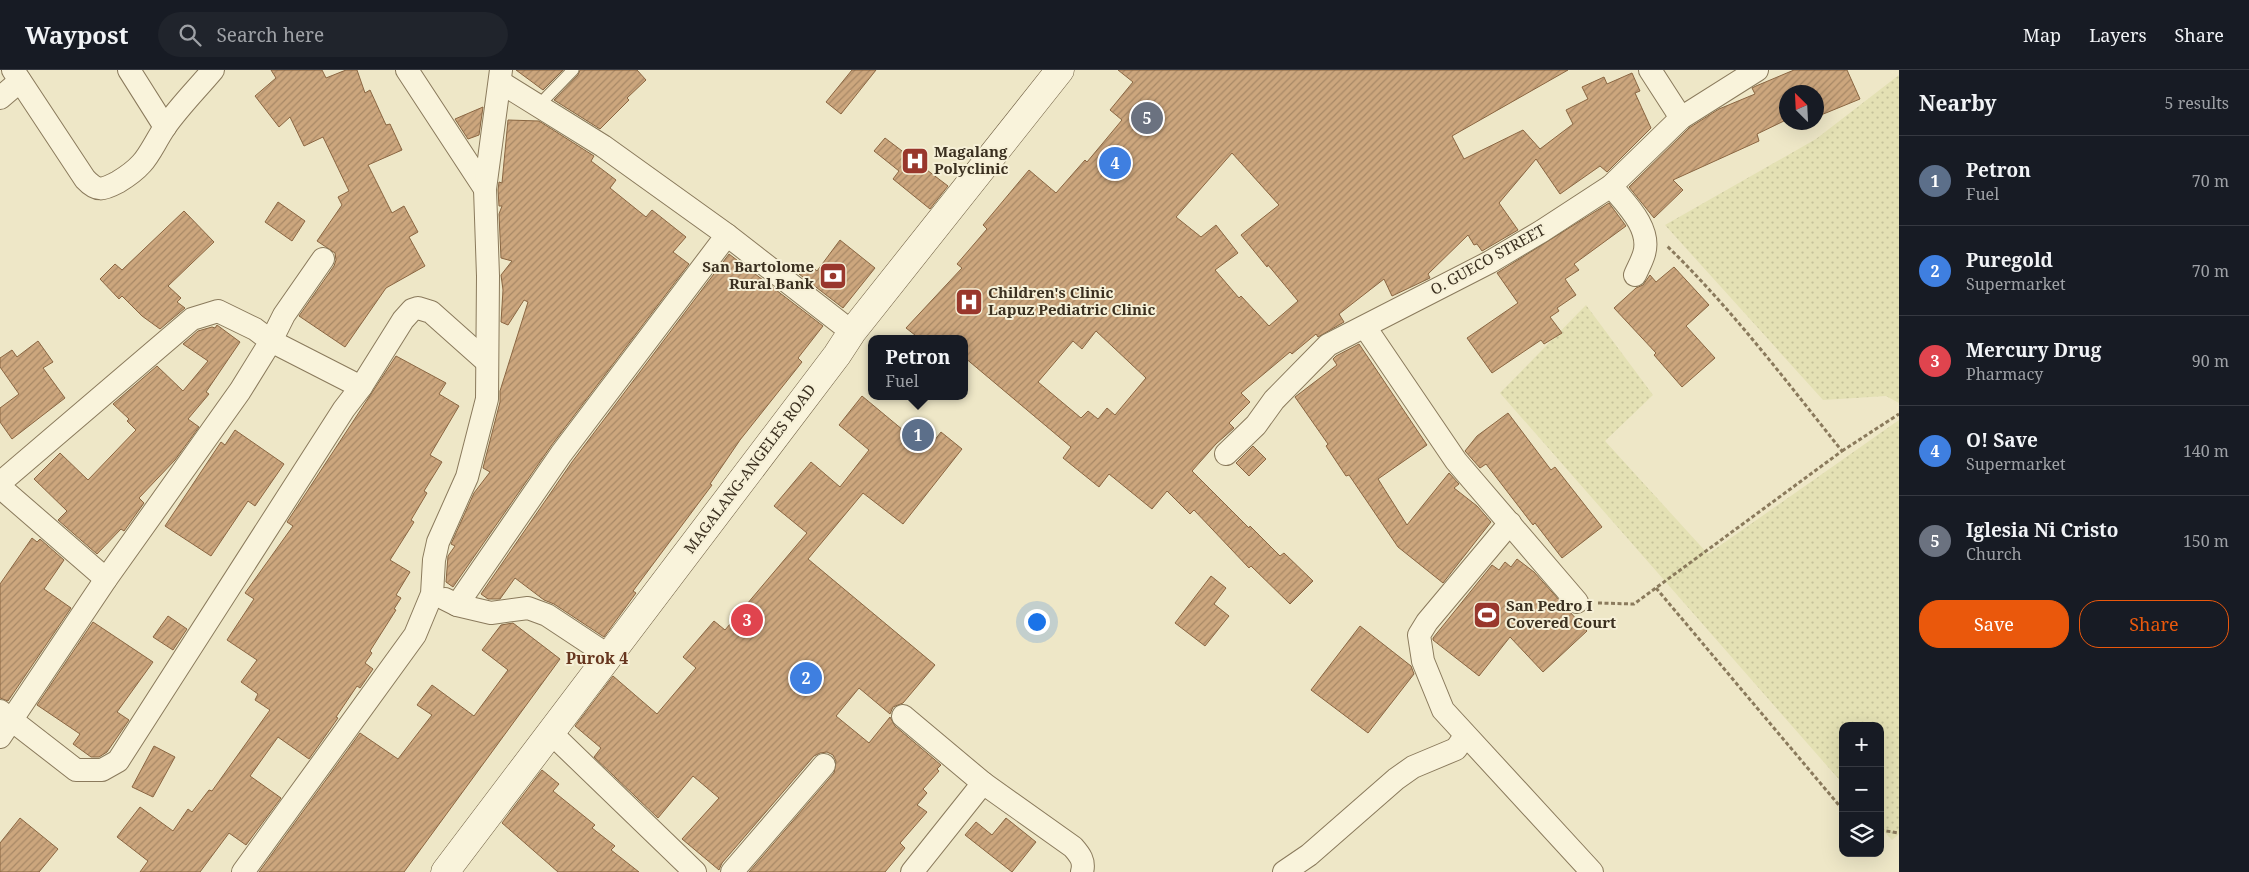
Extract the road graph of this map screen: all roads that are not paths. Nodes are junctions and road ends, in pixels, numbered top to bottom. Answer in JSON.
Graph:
{"nodes":[{"id":1,"x":129,"y":70,"type":"edge"},
{"id":2,"x":213,"y":70,"type":"edge"},
{"id":3,"x":407,"y":70,"type":"edge"},
{"id":4,"x":573,"y":70,"type":"edge"},
{"id":5,"x":1060,"y":70,"type":"edge"},
{"id":6,"x":1650,"y":70,"type":"edge"},
{"id":7,"x":1757,"y":70,"type":"edge"},
{"id":8,"x":16,"y":75,"type":"edge"},
{"id":9,"x":501,"y":76,"type":"edge"},
{"id":10,"x":0,"y":98,"type":"edge"},
{"id":11,"x":538,"y":106,"type":"junction"},
{"id":12,"x":1681,"y":118,"type":"junction"},
{"id":13,"x":165,"y":127,"type":"junction"},
{"id":14,"x":1611,"y":186,"type":"junction"},
{"id":15,"x":485,"y":189,"type":"junction"},
{"id":16,"x":727,"y":235,"type":"junction"},
{"id":17,"x":323,"y":259,"type":"dead end"},
{"id":18,"x":1635,"y":275,"type":"dead end"},
{"id":19,"x":1365,"y":327,"type":"junction"},
{"id":20,"x":852,"y":332,"type":"junction"},
{"id":21,"x":271,"y":341,"type":"junction"},
{"id":22,"x":486,"y":362,"type":"junction"},
{"id":23,"x":361,"y":387,"type":"junction"},
{"id":24,"x":1226,"y":454,"type":"dead end"},
{"id":25,"x":0,"y":483,"type":"edge"},
{"id":26,"x":0,"y":487,"type":"edge"},
{"id":27,"x":1510,"y":523,"type":"junction"},
{"id":28,"x":106,"y":579,"type":"junction"},
{"id":29,"x":432,"y":594,"type":"junction"},
{"id":30,"x":1577,"y":602,"type":"road end"},
{"id":31,"x":457,"y":605,"type":"junction"},
{"id":32,"x":609,"y":656,"type":"junction"},
{"id":33,"x":903,"y":716,"type":"dead end"},
{"id":34,"x":4,"y":723,"type":"edge"},
{"id":35,"x":550,"y":732,"type":"junction"},
{"id":36,"x":1465,"y":736,"type":"junction"},
{"id":37,"x":824,"y":765,"type":"dead end"},
{"id":38,"x":983,"y":783,"type":"junction"},
{"id":39,"x":243,"y":872,"type":"edge"},
{"id":40,"x":445,"y":872,"type":"edge"},
{"id":41,"x":695,"y":872,"type":"edge"},
{"id":42,"x":732,"y":872,"type":"edge"},
{"id":43,"x":912,"y":872,"type":"edge"},
{"id":44,"x":1082,"y":872,"type":"edge"},
{"id":45,"x":1284,"y":872,"type":"edge"},
{"id":46,"x":1592,"y":872,"type":"edge"}],
"edges":[{"from":1,"to":13,"type":"street"},
{"from":2,"to":13,"type":"street"},
{"from":3,"to":15,"type":"street"},
{"from":4,"to":11,"type":"lane"},
{"from":5,"to":20,"type":"main road","name":"MAGALANG-ANGELES ROAD"},
{"from":6,"to":12,"type":"street"},
{"from":7,"to":12,"type":"street","name":"O. GUECO STREET"},
{"from":8,"to":10,"type":"street"},
{"from":8,"to":13,"type":"street"},
{"from":9,"to":11,"type":"street"},
{"from":9,"to":15,"type":"street"},
{"from":11,"to":16,"type":"street"},
{"from":12,"to":14,"type":"street","name":"O. GUECO STREET"},
{"from":14,"to":18,"type":"street"},
{"from":14,"to":19,"type":"street","name":"O. GUECO STREET"},
{"from":15,"to":22,"type":"street"},
{"from":16,"to":20,"type":"street"},
{"from":16,"to":31,"type":"street"},
{"from":17,"to":21,"type":"street"},
{"from":19,"to":24,"type":"street","name":"O. GUECO STREET"},
{"from":19,"to":27,"type":"street"},
{"from":20,"to":32,"type":"main road","name":"MAGALANG-ANGELES ROAD"},
{"from":21,"to":23,"type":"street"},
{"from":21,"to":25,"type":"street"},
{"from":21,"to":28,"type":"street"},
{"from":22,"to":23,"type":"street"},
{"from":22,"to":29,"type":"street"},
{"from":23,"to":34,"type":"street"},
{"from":26,"to":28,"type":"street"},
{"from":27,"to":30,"type":"street"},
{"from":27,"to":36,"type":"street"},
{"from":28,"to":34,"type":"street"},
{"from":29,"to":31,"type":"street"},
{"from":29,"to":39,"type":"street"},
{"from":31,"to":32,"type":"street"},
{"from":32,"to":35,"type":"main road","name":"MAGALANG-ANGELES ROAD"},
{"from":33,"to":38,"type":"street"},
{"from":35,"to":40,"type":"main road","name":"MAGALANG-ANGELES ROAD"},
{"from":35,"to":41,"type":"street"},
{"from":36,"to":45,"type":"street"},
{"from":36,"to":46,"type":"street"},
{"from":37,"to":42,"type":"street"},
{"from":38,"to":43,"type":"street"},
{"from":38,"to":44,"type":"street"}]}
